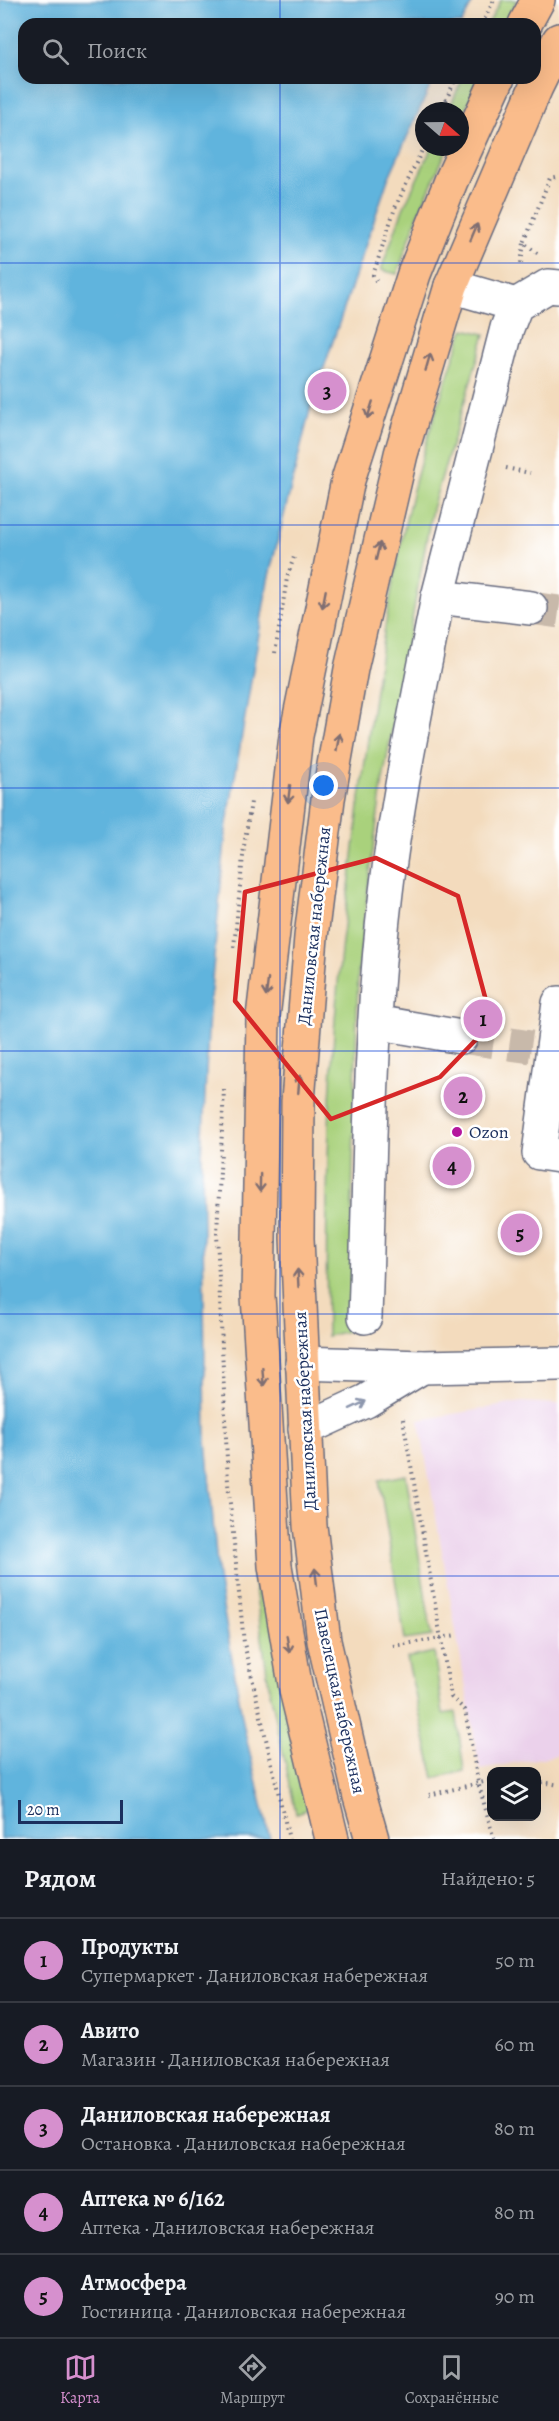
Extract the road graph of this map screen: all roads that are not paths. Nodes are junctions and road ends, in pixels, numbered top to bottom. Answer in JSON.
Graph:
{"nodes":[{"id":1,"x":538,"y":0,"type":"edge"},
{"id":2,"x":528,"y":18,"type":"edge"},
{"id":3,"x":559,"y":40,"type":"edge"},
{"id":4,"x":541,"y":77,"type":"edge"},
{"id":5,"x":495,"y":84,"type":"edge"},
{"id":6,"x":537,"y":84,"type":"edge"},
{"id":7,"x":451,"y":286,"type":"junction"},
{"id":8,"x":559,"y":287,"type":"edge"},
{"id":9,"x":516,"y":305,"type":"junction"},
{"id":10,"x":438,"y":597,"type":"junction"},
{"id":11,"x":531,"y":608,"type":"tunnel mouth"},
{"id":12,"x":559,"y":1003,"type":"edge"},
{"id":13,"x":375,"y":1022,"type":"junction"},
{"id":14,"x":461,"y":1037,"type":"tunnel mouth"},
{"id":15,"x":559,"y":1156,"type":"edge"},
{"id":16,"x":365,"y":1317,"type":"dead end"},
{"id":17,"x":302,"y":1363,"type":"junction"},
{"id":18,"x":559,"y":1364,"type":"edge"},
{"id":19,"x":409,"y":1375,"type":"junction"},
{"id":20,"x":305,"y":1429,"type":"junction"},
{"id":21,"x":310,"y":1526,"type":"joint"},
{"id":22,"x":332,"y":1839,"type":"edge"},
{"id":23,"x":372,"y":1839,"type":"edge"}],
"edges":[{"from":1,"to":2,"type":"main road"},
{"from":4,"to":3,"type":"main road","name":"Даниловская набережная","one_way":true},
{"from":5,"to":22,"type":"main road","name":"Павелецкая набережная","one_way":true},
{"from":7,"to":6,"type":"main road","name":"Даниловская набережная","one_way":true},
{"from":7,"to":9,"type":"street"},
{"from":17,"to":7,"type":"main road","name":"Даниловская набережная","one_way":true},
{"from":8,"to":9,"type":"street"},
{"from":9,"to":10,"type":"street"},
{"from":10,"to":11,"type":"street"},
{"from":10,"to":13,"type":"street"},
{"from":12,"to":15,"type":"street"},
{"from":13,"to":14,"type":"street"},
{"from":13,"to":16,"type":"street"},
{"from":17,"to":19,"type":"street"},
{"from":17,"to":20,"type":"main road","name":"Даниловская набережная"},
{"from":18,"to":19,"type":"street"},
{"from":20,"to":19,"type":"street","one_way":true},
{"from":20,"to":21,"type":"main road","name":"Даниловская набережная"},
{"from":23,"to":21,"type":"main road","name":"Павелецкая набережная","one_way":true}]}
